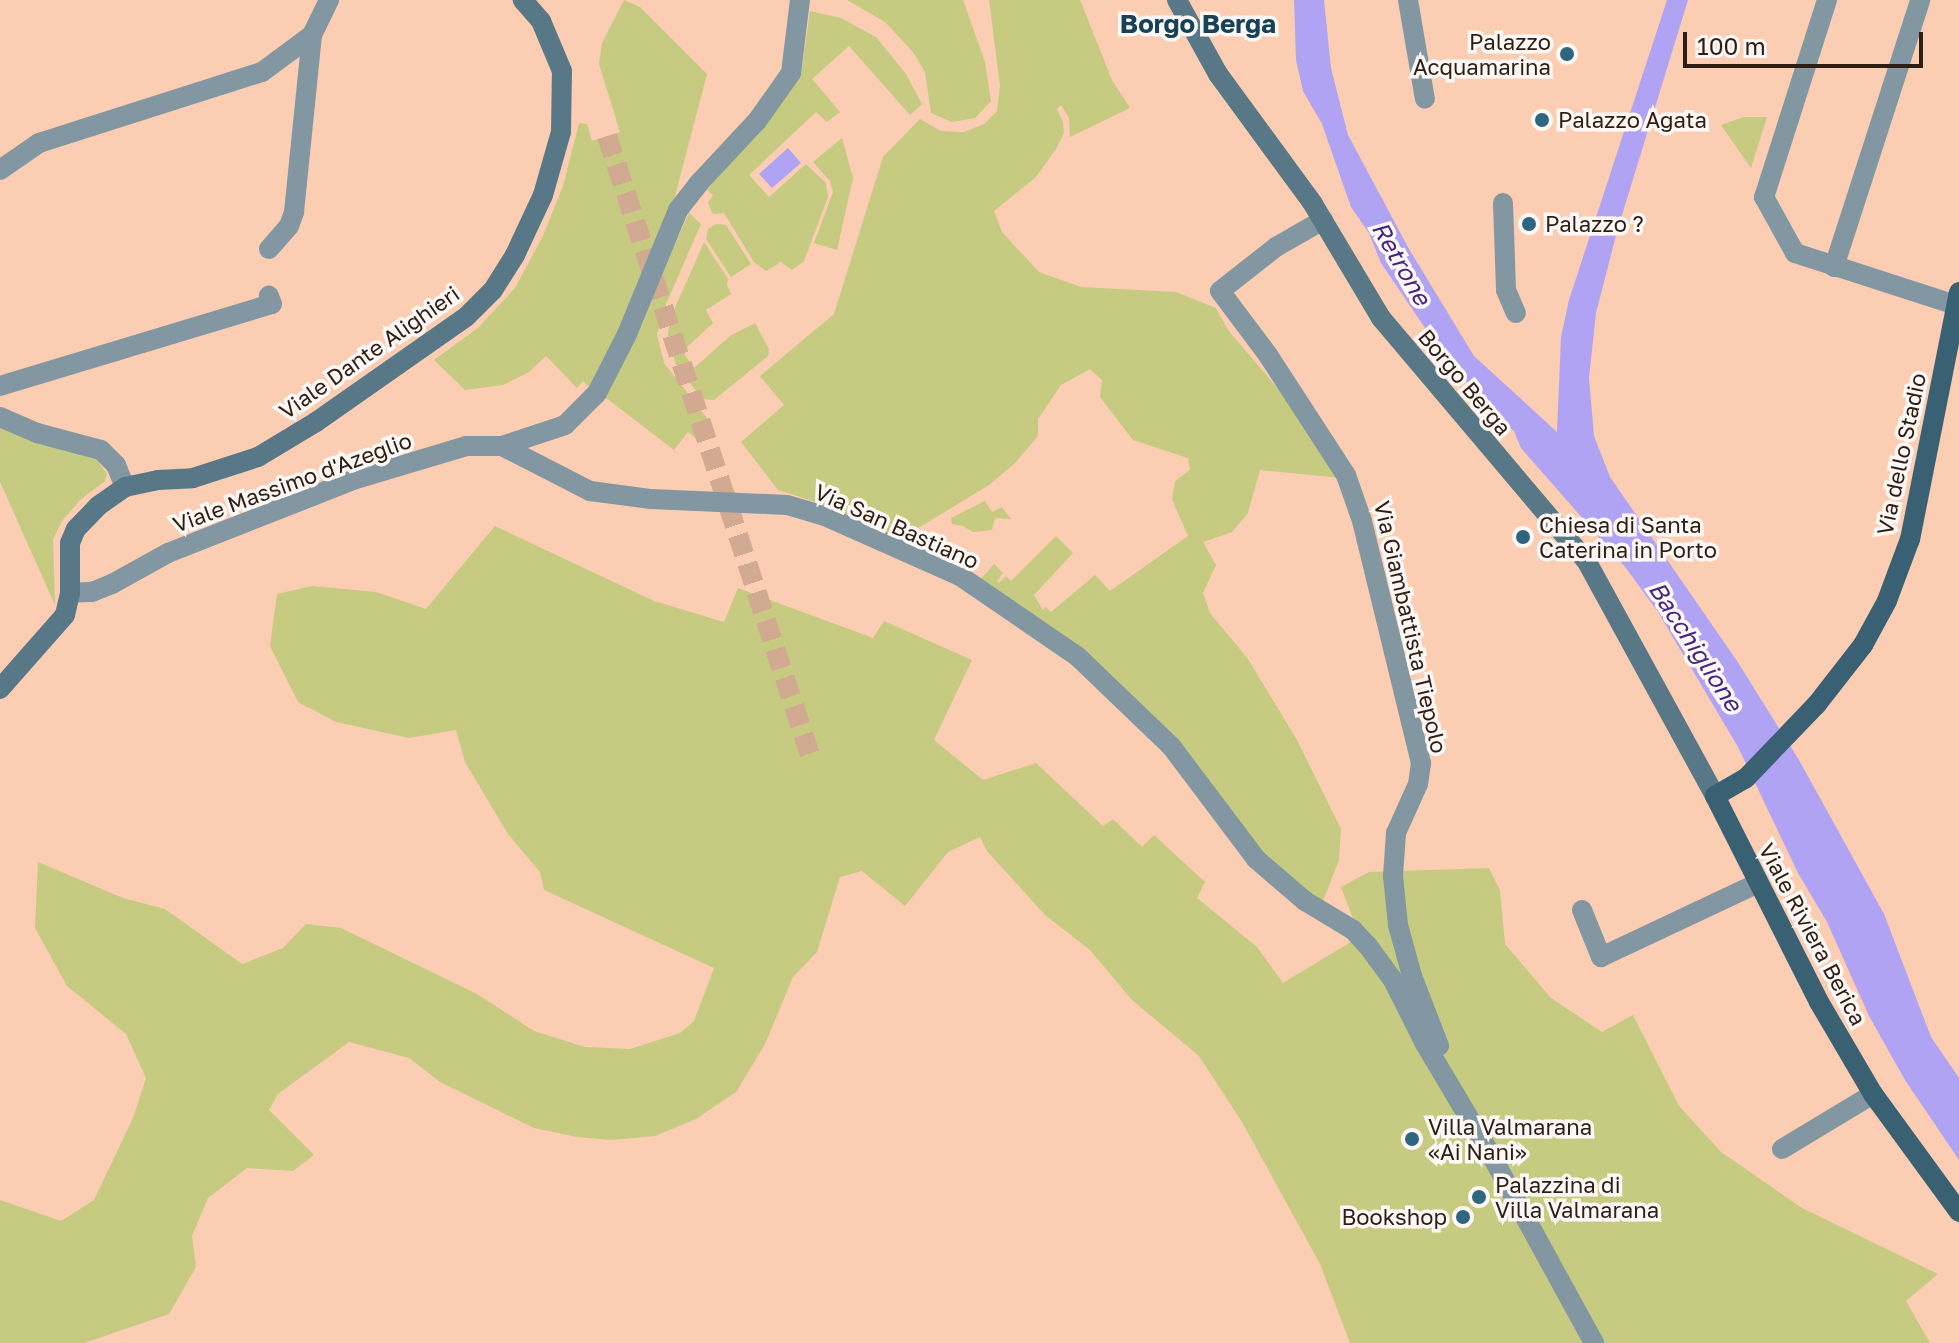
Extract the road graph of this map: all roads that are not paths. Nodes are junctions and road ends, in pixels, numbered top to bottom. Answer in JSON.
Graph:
{"nodes":[{"id":1,"x":329,"y":0,"type":"edge"},
{"id":2,"x":523,"y":0,"type":"edge"},
{"id":3,"x":800,"y":0,"type":"edge"},
{"id":4,"x":1177,"y":0,"type":"edge"},
{"id":5,"x":1408,"y":0,"type":"edge"},
{"id":6,"x":1827,"y":0,"type":"edge"},
{"id":7,"x":1920,"y":0,"type":"edge"},
{"id":8,"x":312,"y":35,"type":"junction"},
{"id":9,"x":1425,"y":99,"type":"dead end"},
{"id":10,"x":0,"y":170,"type":"edge"},
{"id":11,"x":1503,"y":203,"type":"dead end"},
{"id":12,"x":1323,"y":220,"type":"junction"},
{"id":13,"x":269,"y":249,"type":"dead end"},
{"id":14,"x":1834,"y":267,"type":"junction"},
{"id":15,"x":269,"y":296,"type":"dead end"},
{"id":16,"x":1958,"y":298,"type":"edge"},
{"id":17,"x":1516,"y":313,"type":"dead end"},
{"id":18,"x":0,"y":386,"type":"edge"},
{"id":19,"x":0,"y":417,"type":"edge"},
{"id":20,"x":502,"y":446,"type":"junction"},
{"id":21,"x":125,"y":487,"type":"junction"},
{"id":22,"x":70,"y":593,"type":"junction"},
{"id":23,"x":0,"y":689,"type":"edge"},
{"id":24,"x":1715,"y":796,"type":"junction"},
{"id":25,"x":1758,"y":883,"type":"junction"},
{"id":26,"x":1582,"y":910,"type":"dead end"},
{"id":27,"x":1446,"y":1081,"type":"junction"},
{"id":28,"x":1873,"y":1094,"type":"junction"},
{"id":29,"x":1782,"y":1149,"type":"dead end"},
{"id":30,"x":1959,"y":1212,"type":"edge"},
{"id":31,"x":1594,"y":1343,"type":"edge"}],
"edges":[{"from":1,"to":8,"type":"street"},
{"from":2,"to":21,"type":"main road","name":"Viale Dante Alighieri"},
{"from":3,"to":20,"type":"street","name":"Viale Massimo d'Azeglio"},
{"from":4,"to":12,"type":"main road","name":"Borgo Berga"},
{"from":5,"to":9,"type":"street"},
{"from":6,"to":14,"type":"street"},
{"from":7,"to":14,"type":"street"},
{"from":8,"to":10,"type":"street"},
{"from":8,"to":13,"type":"street"},
{"from":11,"to":17,"type":"street"},
{"from":12,"to":24,"type":"main road","name":"Borgo Berga"},
{"from":12,"to":27,"type":"street","name":"Via Giambattista Tiepolo"},
{"from":14,"to":16,"type":"street"},
{"from":15,"to":18,"type":"street"},
{"from":16,"to":24,"type":"main road","name":"Via dello Stadio"},
{"from":19,"to":21,"type":"street"},
{"from":20,"to":22,"type":"street","name":"Viale Massimo d'Azeglio"},
{"from":20,"to":27,"type":"street","name":"Via San Bastiano"},
{"from":21,"to":22,"type":"main road","name":"Viale Dante Alighieri"},
{"from":22,"to":23,"type":"main road","name":"Viale Dante Alighieri"},
{"from":24,"to":25,"type":"main road","name":"Viale Riviera Berica"},
{"from":25,"to":26,"type":"street"},
{"from":25,"to":28,"type":"main road","name":"Viale Riviera Berica"},
{"from":27,"to":31,"type":"street"},
{"from":28,"to":29,"type":"street"},
{"from":28,"to":30,"type":"main road","name":"Viale Riviera Berica"}]}
